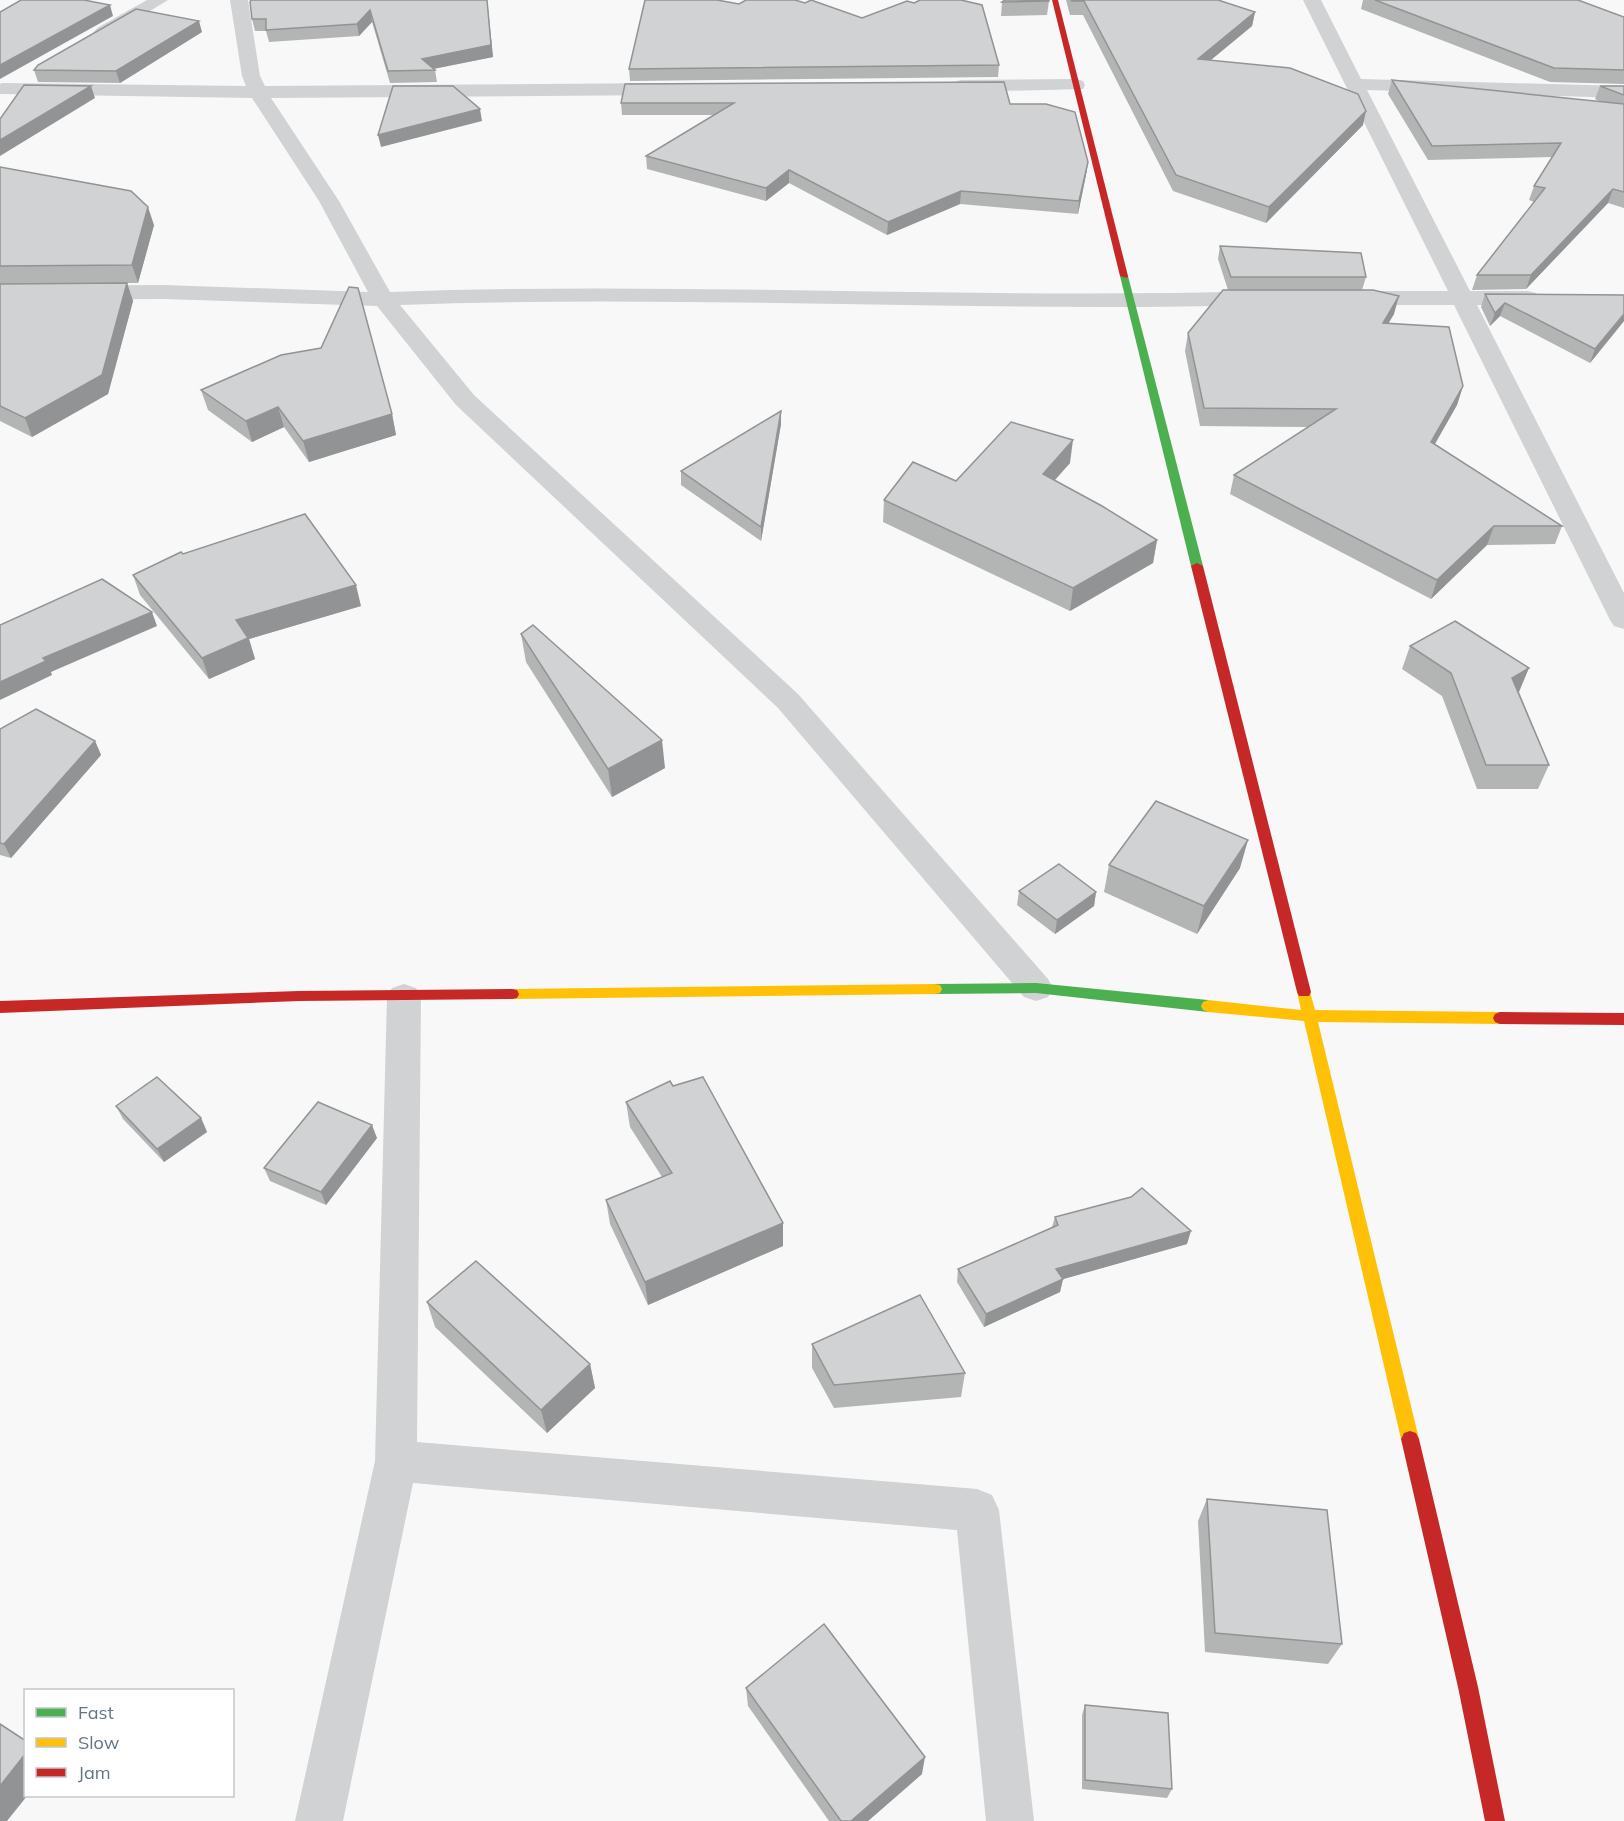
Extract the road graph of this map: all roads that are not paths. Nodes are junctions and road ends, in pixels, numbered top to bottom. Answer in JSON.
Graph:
{"nodes":[{"id":1,"x":159,"y":0,"type":"edge"},
{"id":2,"x":239,"y":0,"type":"edge"},
{"id":3,"x":1055,"y":0,"type":"edge"},
{"id":4,"x":1319,"y":2,"type":"edge"},
{"id":5,"x":90,"y":39,"type":"edge"},
{"id":6,"x":31,"y":72,"type":"dead end"},
{"id":7,"x":1354,"y":84,"type":"junction"},
{"id":8,"x":1076,"y":85,"type":"junction"},
{"id":9,"x":946,"y":87,"type":"edge"},
{"id":10,"x":685,"y":89,"type":"edge"},
{"id":11,"x":1,"y":90,"type":"edge"},
{"id":12,"x":258,"y":92,"type":"junction"},
{"id":13,"x":1624,"y":92,"type":"edge"},
{"id":14,"x":0,"y":293,"type":"edge"},
{"id":15,"x":1287,"y":298,"type":"edge"},
{"id":16,"x":1333,"y":298,"type":"edge"},
{"id":17,"x":1462,"y":298,"type":"junction"},
{"id":18,"x":1543,"y":298,"type":"edge"},
{"id":19,"x":383,"y":299,"type":"junction"},
{"id":20,"x":1131,"y":302,"type":"junction"},
{"id":21,"x":1624,"y":620,"type":"edge"},
{"id":22,"x":1036,"y":988,"type":"junction"},
{"id":23,"x":405,"y":997,"type":"junction"},
{"id":24,"x":0,"y":1007,"type":"edge"},
{"id":25,"x":1310,"y":1016,"type":"junction"},
{"id":26,"x":1624,"y":1019,"type":"edge"},
{"id":27,"x":396,"y":1461,"type":"junction"},
{"id":28,"x":319,"y":1821,"type":"edge"},
{"id":29,"x":1010,"y":1821,"type":"edge"},
{"id":30,"x":1495,"y":1821,"type":"edge"}],
"edges":[{"from":1,"to":5,"type":"street"},
{"from":2,"to":12,"type":"street"},
{"from":3,"to":8,"type":"street"},
{"from":4,"to":7,"type":"street"},
{"from":6,"to":11,"type":"street"},
{"from":7,"to":13,"type":"street"},
{"from":7,"to":17,"type":"street"},
{"from":8,"to":9,"type":"street"},
{"from":8,"to":20,"type":"street"},
{"from":10,"to":12,"type":"street"},
{"from":11,"to":12,"type":"street"},
{"from":12,"to":19,"type":"street"},
{"from":14,"to":19,"type":"street"},
{"from":15,"to":20,"type":"street"},
{"from":16,"to":17,"type":"street"},
{"from":17,"to":18,"type":"street"},
{"from":17,"to":21,"type":"street"},
{"from":19,"to":20,"type":"street"},
{"from":19,"to":22,"type":"street"},
{"from":20,"to":25,"type":"street"},
{"from":22,"to":23,"type":"street"},
{"from":22,"to":25,"type":"street"},
{"from":23,"to":24,"type":"street"},
{"from":23,"to":27,"type":"street"},
{"from":25,"to":26,"type":"street"},
{"from":25,"to":30,"type":"street"},
{"from":27,"to":28,"type":"street"},
{"from":27,"to":29,"type":"street"}]}
